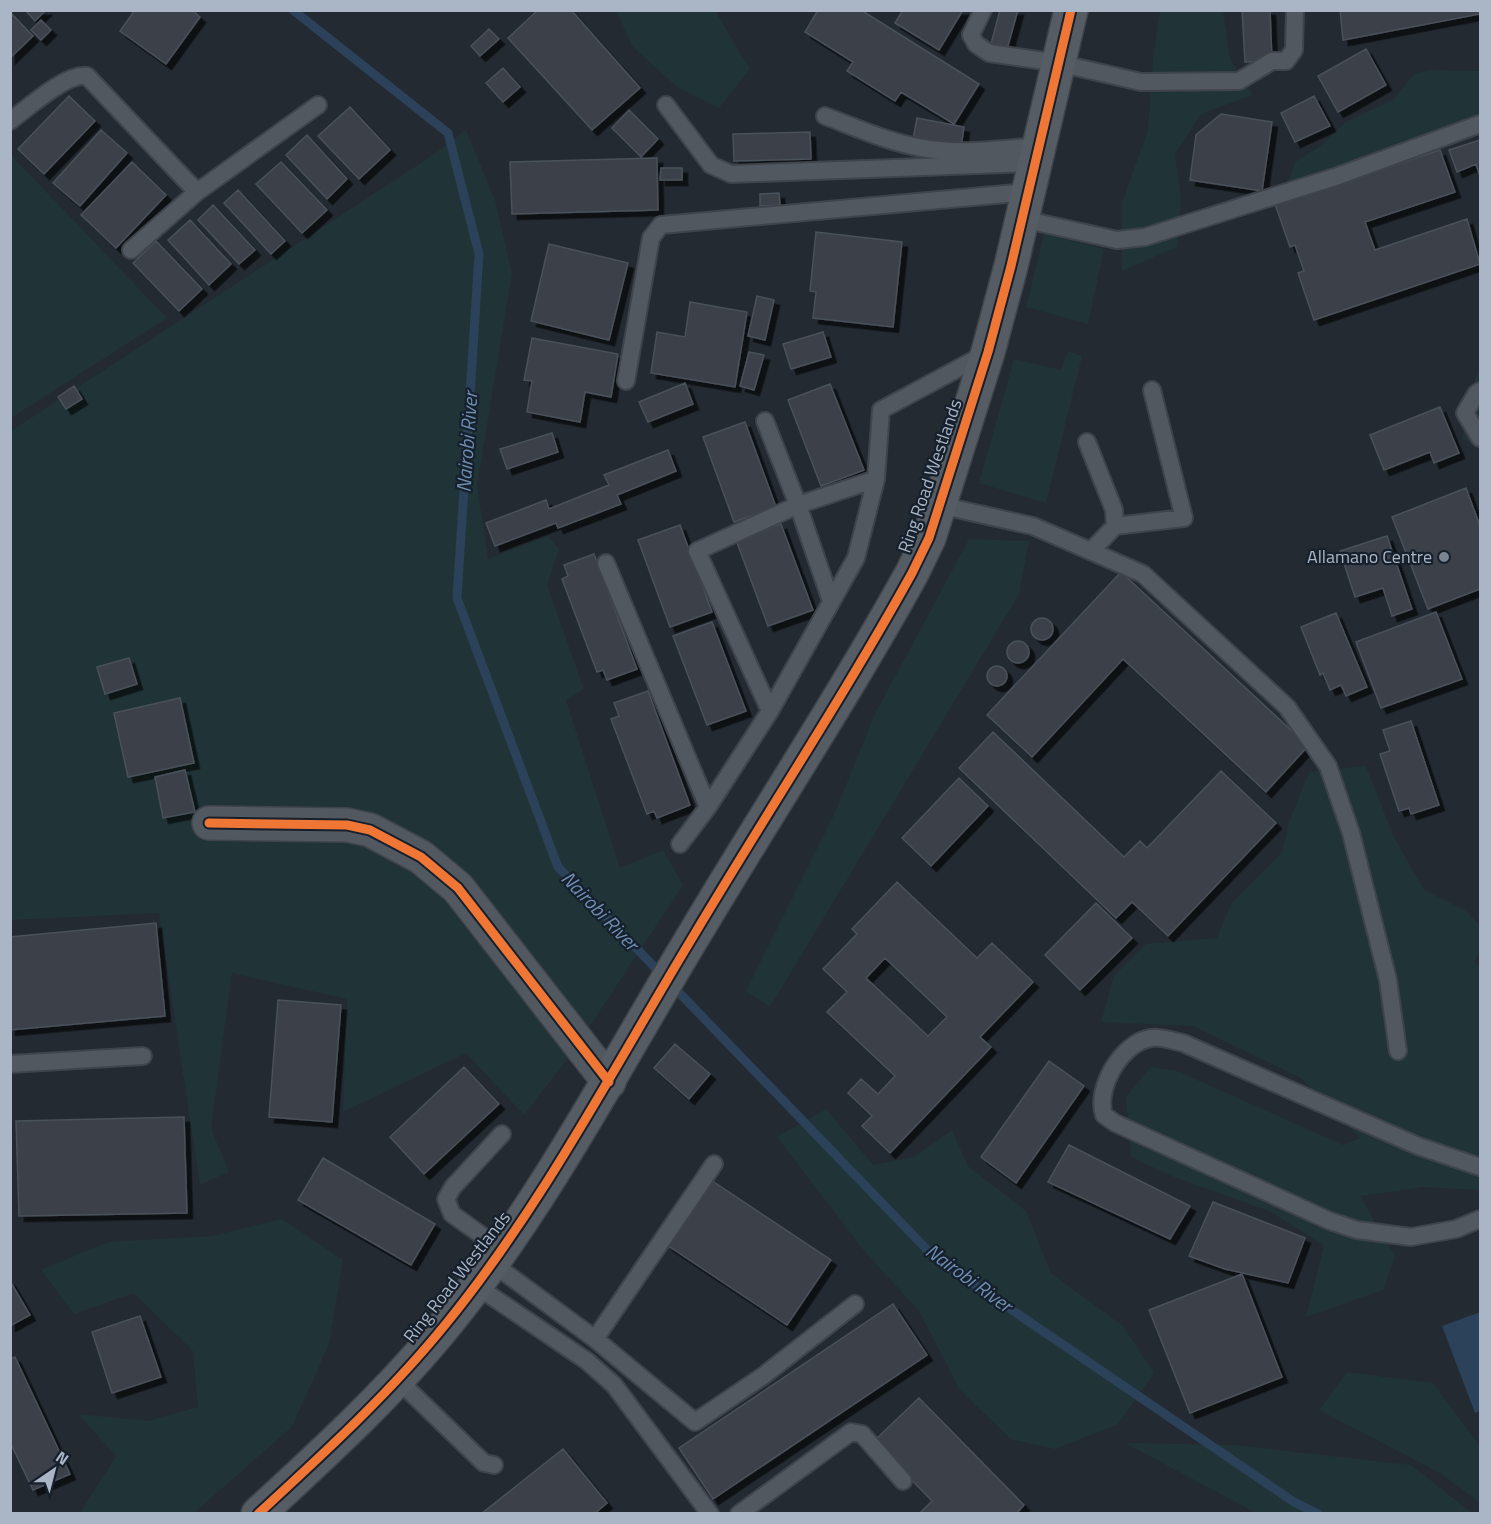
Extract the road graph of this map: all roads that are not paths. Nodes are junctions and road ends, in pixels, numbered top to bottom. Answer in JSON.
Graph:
{"nodes":[{"id":1,"x":983,"y":10,"type":"edge"},
{"id":2,"x":1071,"y":10,"type":"edge"},
{"id":3,"x":1295,"y":10,"type":"edge"},
{"id":4,"x":1058,"y":63,"type":"junction"},
{"id":5,"x":318,"y":105,"type":"dead end"},
{"id":6,"x":666,"y":105,"type":"dead end"},
{"id":7,"x":825,"y":116,"type":"dead end"},
{"id":8,"x":10,"y":121,"type":"edge"},
{"id":9,"x":1480,"y":124,"type":"edge"},
{"id":10,"x":1031,"y":180,"type":"junction"},
{"id":11,"x":197,"y":192,"type":"junction"},
{"id":12,"x":131,"y":250,"type":"dead end"},
{"id":13,"x":988,"y":352,"type":"junction"},
{"id":14,"x":626,"y":381,"type":"dead end"},
{"id":15,"x":1152,"y":390,"type":"dead end"},
{"id":16,"x":1480,"y":391,"type":"edge"},
{"id":17,"x":765,"y":421,"type":"dead end"},
{"id":18,"x":1480,"y":438,"type":"edge"},
{"id":19,"x":1087,"y":442,"type":"dead end"},
{"id":20,"x":876,"y":479,"type":"junction"},
{"id":21,"x":798,"y":505,"type":"junction"},
{"id":22,"x":939,"y":505,"type":"junction"},
{"id":23,"x":1115,"y":526,"type":"junction"},
{"id":24,"x":1091,"y":551,"type":"junction"},
{"id":25,"x":606,"y":563,"type":"dead end"},
{"id":26,"x":831,"y":600,"type":"junction"},
{"id":27,"x":770,"y":711,"type":"junction"},
{"id":28,"x":708,"y":807,"type":"junction"},
{"id":29,"x":209,"y":823,"type":"dead end"},
{"id":30,"x":680,"y":844,"type":"dead end"},
{"id":31,"x":1398,"y":1051,"type":"dead end"},
{"id":32,"x":143,"y":1056,"type":"dead end"},
{"id":33,"x":10,"y":1064,"type":"edge"},
{"id":34,"x":609,"y":1082,"type":"junction"},
{"id":35,"x":502,"y":1134,"type":"dead end"},
{"id":36,"x":714,"y":1164,"type":"dead end"},
{"id":37,"x":1480,"y":1167,"type":"edge"},
{"id":38,"x":1480,"y":1219,"type":"edge"},
{"id":39,"x":490,"y":1266,"type":"junction"},
{"id":40,"x":855,"y":1304,"type":"dead end"},
{"id":41,"x":595,"y":1339,"type":"junction"},
{"id":42,"x":396,"y":1378,"type":"junction"},
{"id":43,"x":494,"y":1465,"type":"dead end"},
{"id":44,"x":903,"y":1481,"type":"dead end"},
{"id":45,"x":258,"y":1514,"type":"edge"},
{"id":46,"x":710,"y":1514,"type":"edge"},
{"id":47,"x":739,"y":1514,"type":"edge"}],
"edges":[{"from":1,"to":4,"type":"lane"},
{"from":2,"to":4,"type":"main road","name":"Ring Road Westlands"},
{"from":3,"to":4,"type":"lane"},
{"from":4,"to":10,"type":"main road","name":"Ring Road Westlands"},
{"from":5,"to":11,"type":"lane"},
{"from":6,"to":10,"type":"lane"},
{"from":7,"to":10,"type":"lane"},
{"from":8,"to":11,"type":"lane"},
{"from":9,"to":10,"type":"lane"},
{"from":10,"to":13,"type":"main road","name":"Ring Road Westlands"},
{"from":10,"to":14,"type":"lane"},
{"from":11,"to":12,"type":"lane"},
{"from":13,"to":20,"type":"lane"},
{"from":13,"to":22,"type":"main road","name":"Ring Road Westlands"},
{"from":15,"to":23,"type":"lane"},
{"from":16,"to":18,"type":"lane"},
{"from":17,"to":21,"type":"lane"},
{"from":19,"to":23,"type":"lane"},
{"from":20,"to":21,"type":"lane"},
{"from":20,"to":26,"type":"lane"},
{"from":21,"to":26,"type":"lane"},
{"from":21,"to":27,"type":"lane"},
{"from":22,"to":24,"type":"lane"},
{"from":22,"to":34,"type":"main road","name":"Ring Road Westlands"},
{"from":23,"to":24,"type":"lane"},
{"from":24,"to":31,"type":"lane"},
{"from":25,"to":28,"type":"lane"},
{"from":26,"to":27,"type":"lane"},
{"from":27,"to":28,"type":"lane"},
{"from":28,"to":30,"type":"lane"},
{"from":29,"to":34,"type":"street"},
{"from":32,"to":33,"type":"lane"},
{"from":34,"to":39,"type":"main road","name":"Ring Road Westlands"},
{"from":35,"to":39,"type":"lane"},
{"from":36,"to":41,"type":"lane"},
{"from":37,"to":38,"type":"lane"},
{"from":39,"to":41,"type":"lane"},
{"from":39,"to":42,"type":"main road","name":"Ring Road Westlands"},
{"from":39,"to":46,"type":"lane"},
{"from":40,"to":41,"type":"lane"},
{"from":42,"to":43,"type":"lane"},
{"from":42,"to":45,"type":"main road","name":"Ring Road Westlands"},
{"from":44,"to":47,"type":"lane"}]}
